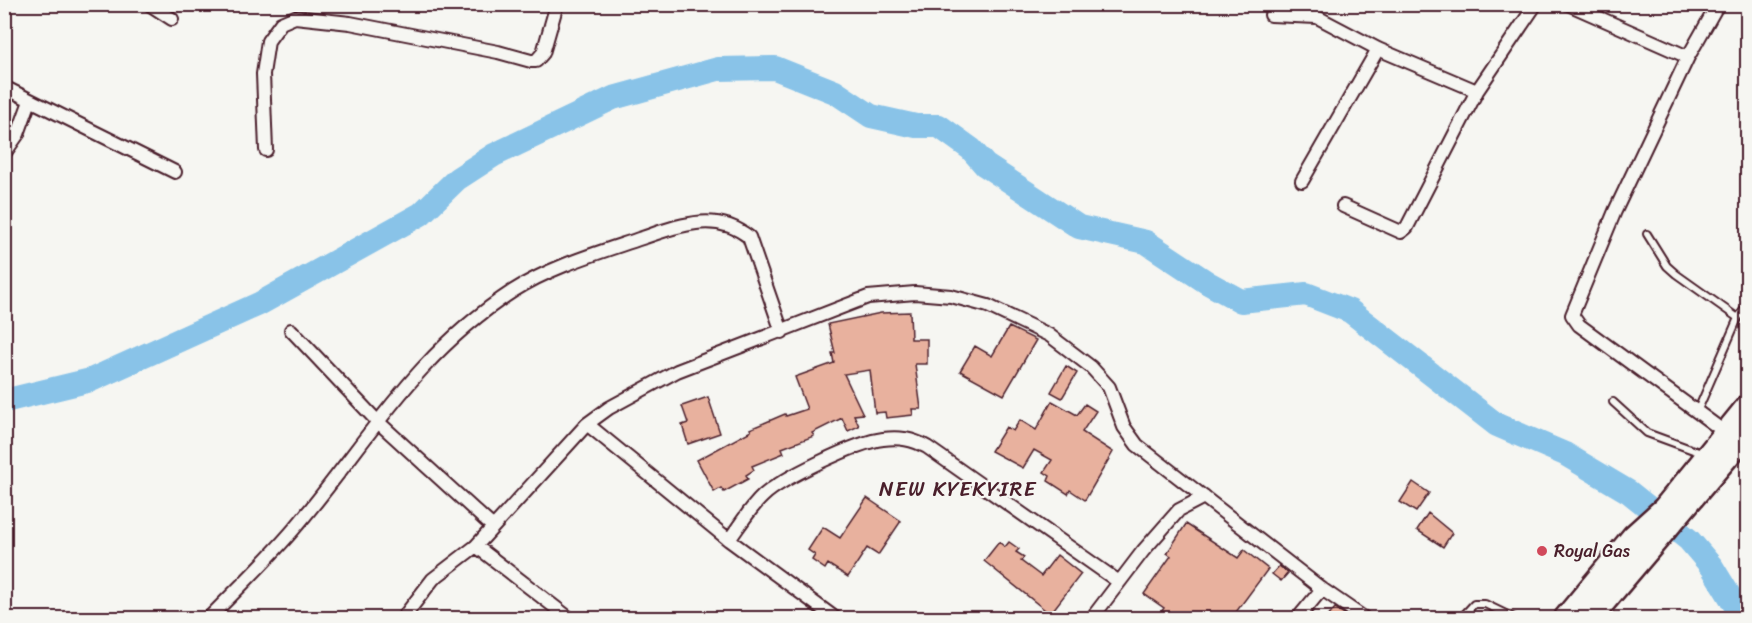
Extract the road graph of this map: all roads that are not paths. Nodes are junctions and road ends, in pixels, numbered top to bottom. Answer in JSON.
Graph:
{"nodes":[{"id":1,"x":149,"y":4,"type":"edge"},
{"id":2,"x":557,"y":4,"type":"edge"},
{"id":3,"x":1536,"y":4,"type":"edge"},
{"id":4,"x":1568,"y":4,"type":"edge"},
{"id":5,"x":1718,"y":4,"type":"edge"},
{"id":6,"x":1271,"y":15,"type":"dead end"},
{"id":7,"x":172,"y":19,"type":"dead end"},
{"id":8,"x":1378,"y":49,"type":"junction"},
{"id":9,"x":1688,"y":57,"type":"junction"},
{"id":10,"x":4,"y":87,"type":"edge"},
{"id":11,"x":1477,"y":91,"type":"junction"},
{"id":12,"x":30,"y":101,"type":"junction"},
{"id":13,"x":266,"y":150,"type":"dead end"},
{"id":14,"x":4,"y":154,"type":"edge"},
{"id":15,"x":174,"y":172,"type":"dead end"},
{"id":16,"x":1302,"y":180,"type":"dead end"},
{"id":17,"x":1343,"y":206,"type":"dead end"},
{"id":18,"x":1647,"y":234,"type":"dead end"},
{"id":19,"x":1748,"y":304,"type":"edge"},
{"id":20,"x":1738,"y":318,"type":"junction"},
{"id":21,"x":291,"y":330,"type":"dead end"},
{"id":22,"x":782,"y":332,"type":"junction"},
{"id":23,"x":1613,"y":402,"type":"dead end"},
{"id":24,"x":1748,"y":405,"type":"edge"},
{"id":25,"x":1697,"y":412,"type":"junction"},
{"id":26,"x":376,"y":421,"type":"junction"},
{"id":27,"x":587,"y":424,"type":"junction"},
{"id":28,"x":1748,"y":432,"type":"edge"},
{"id":29,"x":1726,"y":433,"type":"junction"},
{"id":30,"x":1708,"y":455,"type":"junction"},
{"id":31,"x":1204,"y":497,"type":"junction"},
{"id":32,"x":1664,"y":516,"type":"junction"},
{"id":33,"x":493,"y":527,"type":"junction"},
{"id":34,"x":729,"y":540,"type":"junction"},
{"id":35,"x":476,"y":546,"type":"junction"},
{"id":36,"x":1119,"y":582,"type":"junction"},
{"id":37,"x":1322,"y":589,"type":"junction"},
{"id":38,"x":209,"y":618,"type":"edge"},
{"id":39,"x":403,"y":618,"type":"edge"},
{"id":40,"x":569,"y":618,"type":"edge"},
{"id":41,"x":835,"y":618,"type":"edge"},
{"id":42,"x":1092,"y":618,"type":"edge"},
{"id":43,"x":1298,"y":618,"type":"edge"},
{"id":44,"x":1364,"y":618,"type":"edge"},
{"id":45,"x":1461,"y":618,"type":"edge"},
{"id":46,"x":1514,"y":618,"type":"edge"},
{"id":47,"x":1565,"y":618,"type":"edge"},
{"id":48,"x":1592,"y":618,"type":"edge"}],
"edges":[{"from":1,"to":7,"type":"street"},
{"from":2,"to":13,"type":"street"},
{"from":3,"to":11,"type":"street"},
{"from":4,"to":9,"type":"street"},
{"from":5,"to":9,"type":"street"},
{"from":6,"to":8,"type":"street"},
{"from":8,"to":11,"type":"street"},
{"from":8,"to":16,"type":"street"},
{"from":9,"to":25,"type":"street"},
{"from":10,"to":12,"type":"street"},
{"from":11,"to":17,"type":"street"},
{"from":12,"to":14,"type":"street"},
{"from":12,"to":15,"type":"street"},
{"from":18,"to":20,"type":"lane"},
{"from":19,"to":20,"type":"lane"},
{"from":20,"to":25,"type":"lane"},
{"from":21,"to":26,"type":"street"},
{"from":22,"to":26,"type":"street"},
{"from":22,"to":27,"type":"street"},
{"from":22,"to":31,"type":"street"},
{"from":23,"to":30,"type":"lane"},
{"from":24,"to":29,"type":"highway"},
{"from":25,"to":29,"type":"street"},
{"from":26,"to":33,"type":"street"},
{"from":26,"to":38,"type":"street"},
{"from":27,"to":33,"type":"street"},
{"from":27,"to":34,"type":"street"},
{"from":28,"to":32,"type":"highway"},
{"from":29,"to":30,"type":"highway"},
{"from":30,"to":32,"type":"highway"},
{"from":31,"to":36,"type":"street"},
{"from":31,"to":37,"type":"street"},
{"from":32,"to":47,"type":"highway"},
{"from":32,"to":48,"type":"highway"},
{"from":33,"to":35,"type":"street"},
{"from":34,"to":36,"type":"street"},
{"from":34,"to":41,"type":"street"},
{"from":35,"to":39,"type":"street"},
{"from":35,"to":40,"type":"street"},
{"from":36,"to":42,"type":"street"},
{"from":37,"to":43,"type":"street"},
{"from":37,"to":44,"type":"street"},
{"from":45,"to":46,"type":"lane"}]}
